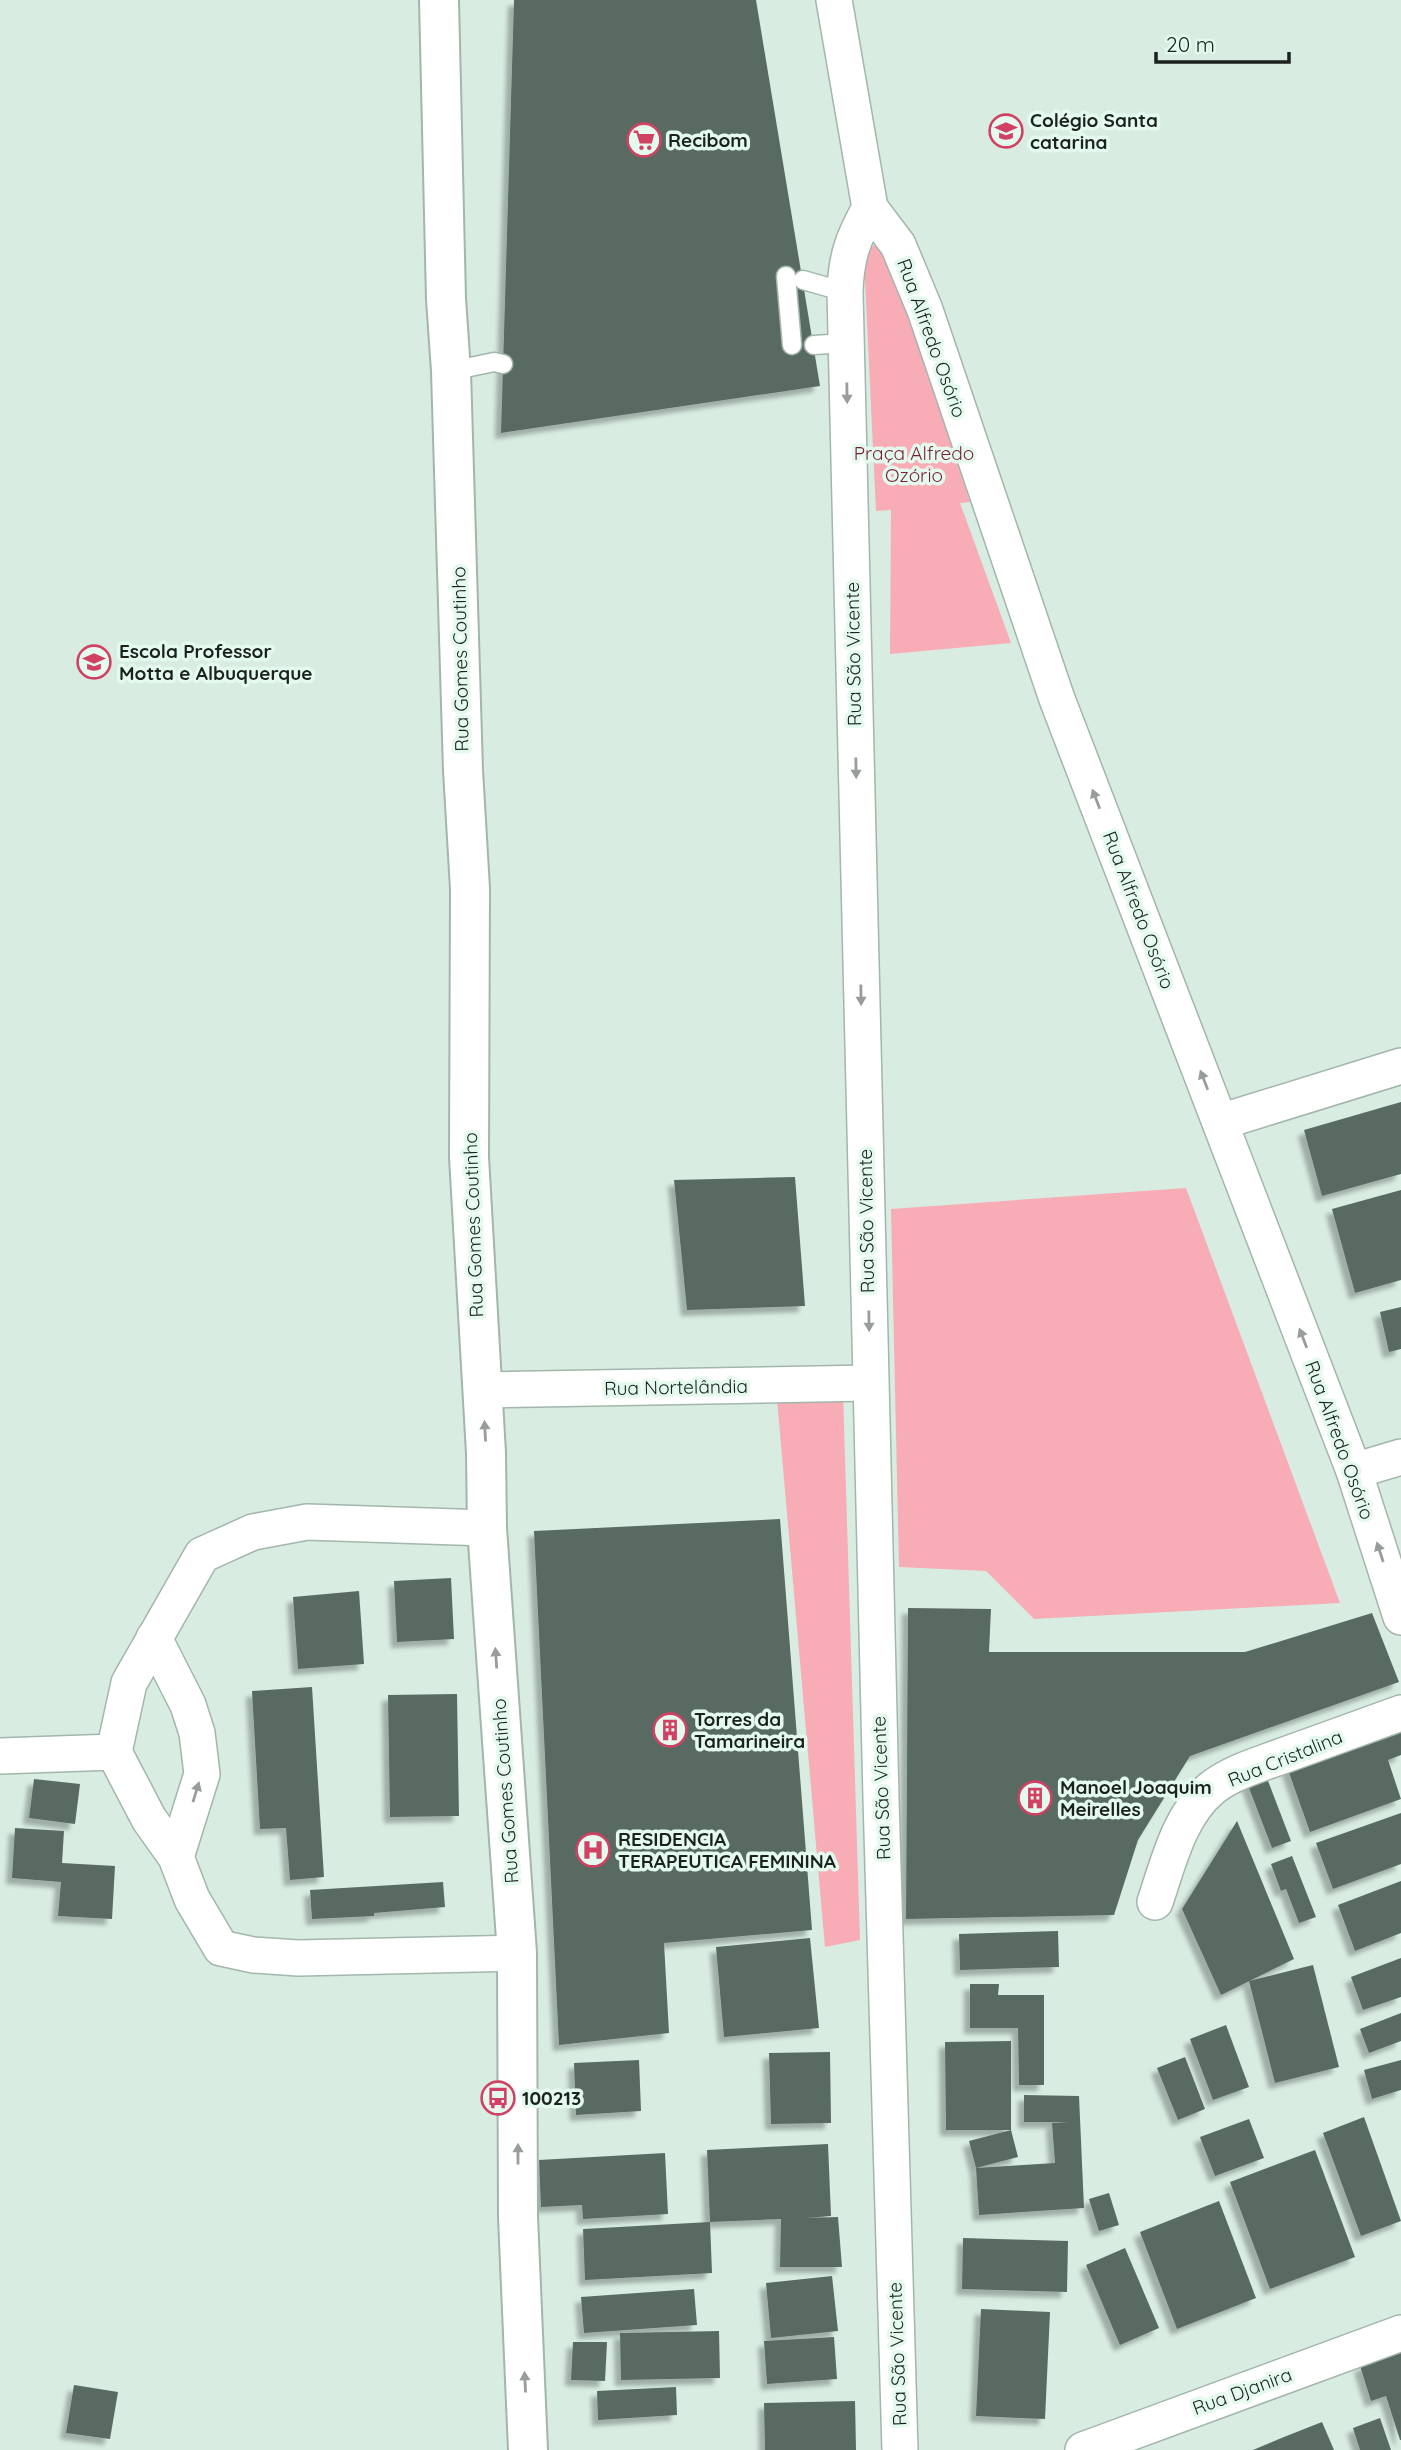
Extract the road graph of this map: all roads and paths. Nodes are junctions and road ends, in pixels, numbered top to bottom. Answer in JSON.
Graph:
{"nodes":[{"id":1,"x":439,"y":0,"type":"edge"},
{"id":2,"x":834,"y":0,"type":"edge"},
{"id":3,"x":870,"y":208,"type":"junction"},
{"id":4,"x":845,"y":292,"type":"junction"},
{"id":5,"x":792,"y":345,"type":"dead end"},
{"id":6,"x":503,"y":364,"type":"dead end"},
{"id":7,"x":452,"y":371,"type":"junction"},
{"id":8,"x":1401,"y":1066,"type":"edge"},
{"id":9,"x":1220,"y":1122,"type":"junction"},
{"id":10,"x":870,"y":1383,"type":"junction"},
{"id":11,"x":483,"y":1390,"type":"junction"},
{"id":12,"x":1401,"y":1457,"type":"edge"},
{"id":13,"x":1354,"y":1471,"type":"junction"},
{"id":14,"x":486,"y":1528,"type":"junction"},
{"id":15,"x":1401,"y":1617,"type":"edge"},
{"id":16,"x":154,"y":1638,"type":"junction"},
{"id":17,"x":1401,"y":1713,"type":"edge"},
{"id":18,"x":114,"y":1752,"type":"junction"},
{"id":19,"x":0,"y":1756,"type":"edge"},
{"id":20,"x":176,"y":1857,"type":"junction"},
{"id":21,"x":1154,"y":1902,"type":"dead end"},
{"id":22,"x":517,"y":1953,"type":"junction"},
{"id":23,"x":1401,"y":2333,"type":"edge"},
{"id":24,"x":528,"y":2450,"type":"edge"},
{"id":25,"x":900,"y":2450,"type":"edge"},
{"id":26,"x":1083,"y":2450,"type":"edge"}],
"edges":[{"from":1,"to":7,"type":"street","name":"Rua Gomes Coutinho"},
{"from":2,"to":3,"type":"street"},
{"from":3,"to":4,"type":"street","name":"Rua São Vicente"},
{"from":9,"to":3,"type":"street","name":"Rua Alfredo Osório","one_way":true},
{"from":4,"to":5,"type":"lane"},
{"from":4,"to":10,"type":"street","name":"Rua São Vicente","one_way":true},
{"from":6,"to":7,"type":"lane"},
{"from":7,"to":11,"type":"street","name":"Rua Gomes Coutinho"},
{"from":8,"to":9,"type":"street"},
{"from":13,"to":9,"type":"street","name":"Rua Alfredo Osório","one_way":true},
{"from":10,"to":11,"type":"street","name":"Rua Nortelândia"},
{"from":10,"to":25,"type":"street","name":"Rua São Vicente"},
{"from":14,"to":11,"type":"street","name":"Rua Gomes Coutinho","one_way":true},
{"from":12,"to":13,"type":"street"},
{"from":15,"to":13,"type":"street","name":"Rua Alfredo Osório","one_way":true},
{"from":14,"to":16,"type":"street"},
{"from":22,"to":14,"type":"street","name":"Rua Gomes Coutinho","one_way":true},
{"from":16,"to":18,"type":"street"},
{"from":20,"to":16,"type":"street","one_way":true},
{"from":17,"to":21,"type":"street","name":"Rua Cristalina"},
{"from":18,"to":19,"type":"street"},
{"from":18,"to":20,"type":"street"},
{"from":20,"to":22,"type":"street"},
{"from":24,"to":22,"type":"street","name":"Rua Gomes Coutinho","one_way":true},
{"from":23,"to":26,"type":"street","name":"Rua Djanira"}]}
